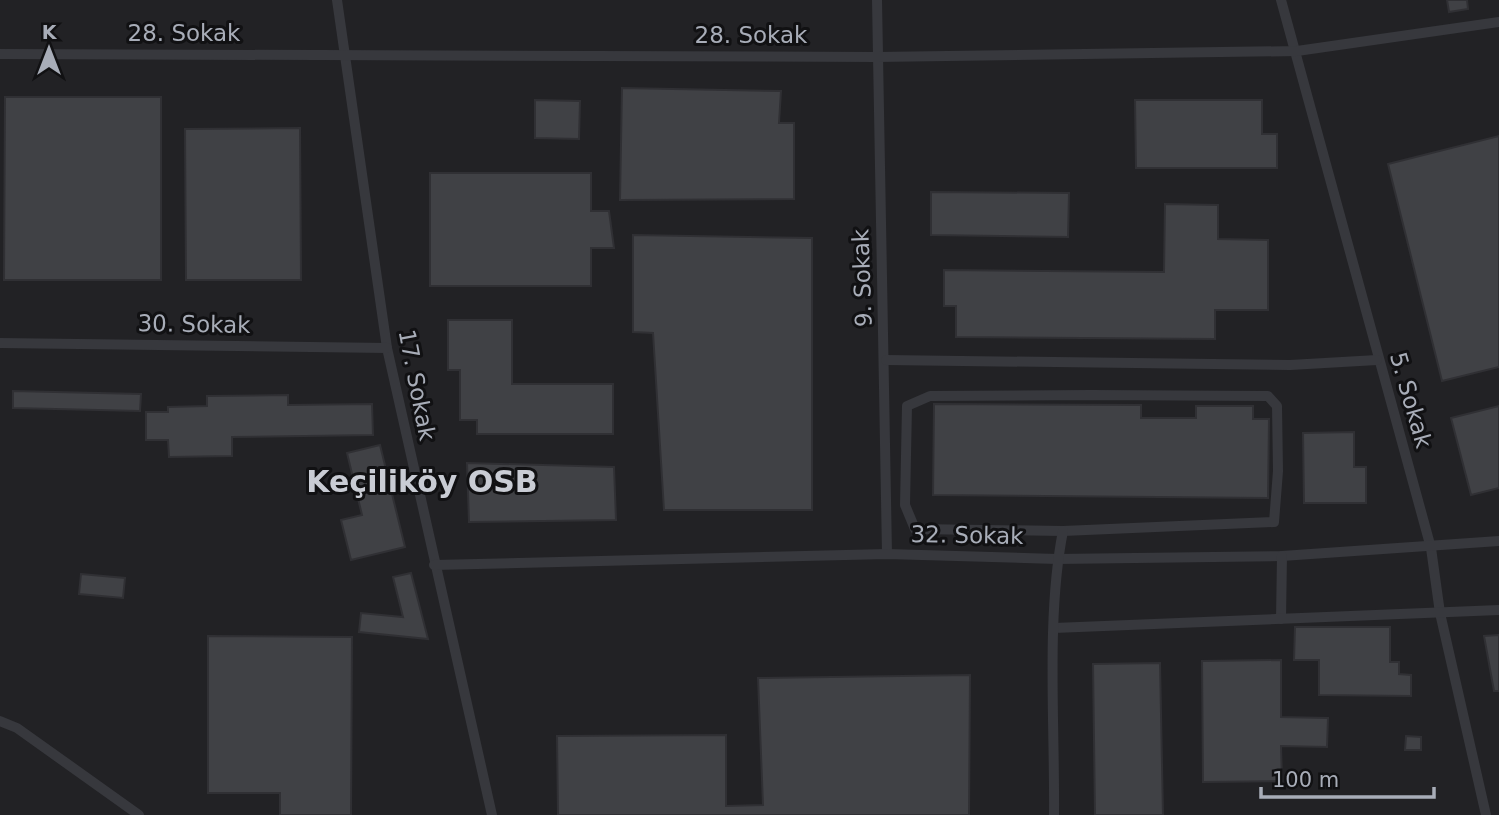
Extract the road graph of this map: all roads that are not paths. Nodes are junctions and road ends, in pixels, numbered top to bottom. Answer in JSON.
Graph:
{"nodes":[{"id":1,"x":337,"y":0,"type":"edge"},
{"id":2,"x":877,"y":0,"type":"edge"},
{"id":3,"x":1281,"y":0,"type":"edge"},
{"id":4,"x":1499,"y":22,"type":"edge"},
{"id":5,"x":1297,"y":51,"type":"junction"},
{"id":6,"x":0,"y":54,"type":"edge"},
{"id":7,"x":343,"y":55,"type":"junction"},
{"id":8,"x":877,"y":57,"type":"junction"},
{"id":9,"x":0,"y":343,"type":"edge"},
{"id":10,"x":387,"y":348,"type":"junction"},
{"id":11,"x":886,"y":360,"type":"junction"},
{"id":12,"x":1377,"y":360,"type":"junction"},
{"id":13,"x":1063,"y":531,"type":"junction"},
{"id":14,"x":1499,"y":541,"type":"edge"},
{"id":15,"x":1431,"y":548,"type":"junction"},
{"id":16,"x":887,"y":554,"type":"junction"},
{"id":17,"x":1282,"y":556,"type":"junction"},
{"id":18,"x":1057,"y":559,"type":"junction"},
{"id":19,"x":434,"y":565,"type":"junction"},
{"id":20,"x":1499,"y":610,"type":"edge"},
{"id":21,"x":1440,"y":613,"type":"junction"},
{"id":22,"x":1282,"y":619,"type":"junction"},
{"id":23,"x":1054,"y":628,"type":"junction"},
{"id":24,"x":0,"y":721,"type":"edge"},
{"id":25,"x":139,"y":815,"type":"edge"},
{"id":26,"x":492,"y":815,"type":"edge"},
{"id":27,"x":1054,"y":815,"type":"edge"},
{"id":28,"x":1486,"y":815,"type":"edge"}],
"edges":[{"from":1,"to":7,"type":"street","name":"17. Sokak"},
{"from":2,"to":8,"type":"street","name":"9. Sokak"},
{"from":3,"to":5,"type":"street","name":"5. Sokak"},
{"from":4,"to":5,"type":"street","name":"28. Sokak"},
{"from":5,"to":8,"type":"street","name":"28. Sokak"},
{"from":5,"to":12,"type":"street","name":"5. Sokak"},
{"from":6,"to":7,"type":"street","name":"28. Sokak"},
{"from":7,"to":8,"type":"street","name":"28. Sokak"},
{"from":7,"to":10,"type":"street","name":"17. Sokak"},
{"from":8,"to":11,"type":"street","name":"9. Sokak"},
{"from":9,"to":10,"type":"street","name":"30. Sokak"},
{"from":10,"to":19,"type":"street","name":"17. Sokak"},
{"from":11,"to":12,"type":"street"},
{"from":11,"to":16,"type":"street","name":"9. Sokak"},
{"from":12,"to":15,"type":"street","name":"5. Sokak"},
{"from":13,"to":13,"type":"street"},
{"from":13,"to":18,"type":"street"},
{"from":14,"to":15,"type":"street","name":"32. Sokak"},
{"from":15,"to":17,"type":"street","name":"32. Sokak"},
{"from":15,"to":21,"type":"street","name":"5. Sokak"},
{"from":16,"to":18,"type":"street","name":"32. Sokak"},
{"from":16,"to":19,"type":"street","name":"32. Sokak"},
{"from":17,"to":18,"type":"street","name":"32. Sokak"},
{"from":17,"to":22,"type":"street"},
{"from":18,"to":23,"type":"street"},
{"from":19,"to":26,"type":"street","name":"17. Sokak"},
{"from":20,"to":21,"type":"street"},
{"from":21,"to":22,"type":"street"},
{"from":21,"to":28,"type":"street","name":"5. Sokak"},
{"from":22,"to":23,"type":"street"},
{"from":23,"to":27,"type":"street"},
{"from":24,"to":25,"type":"street"}]}
